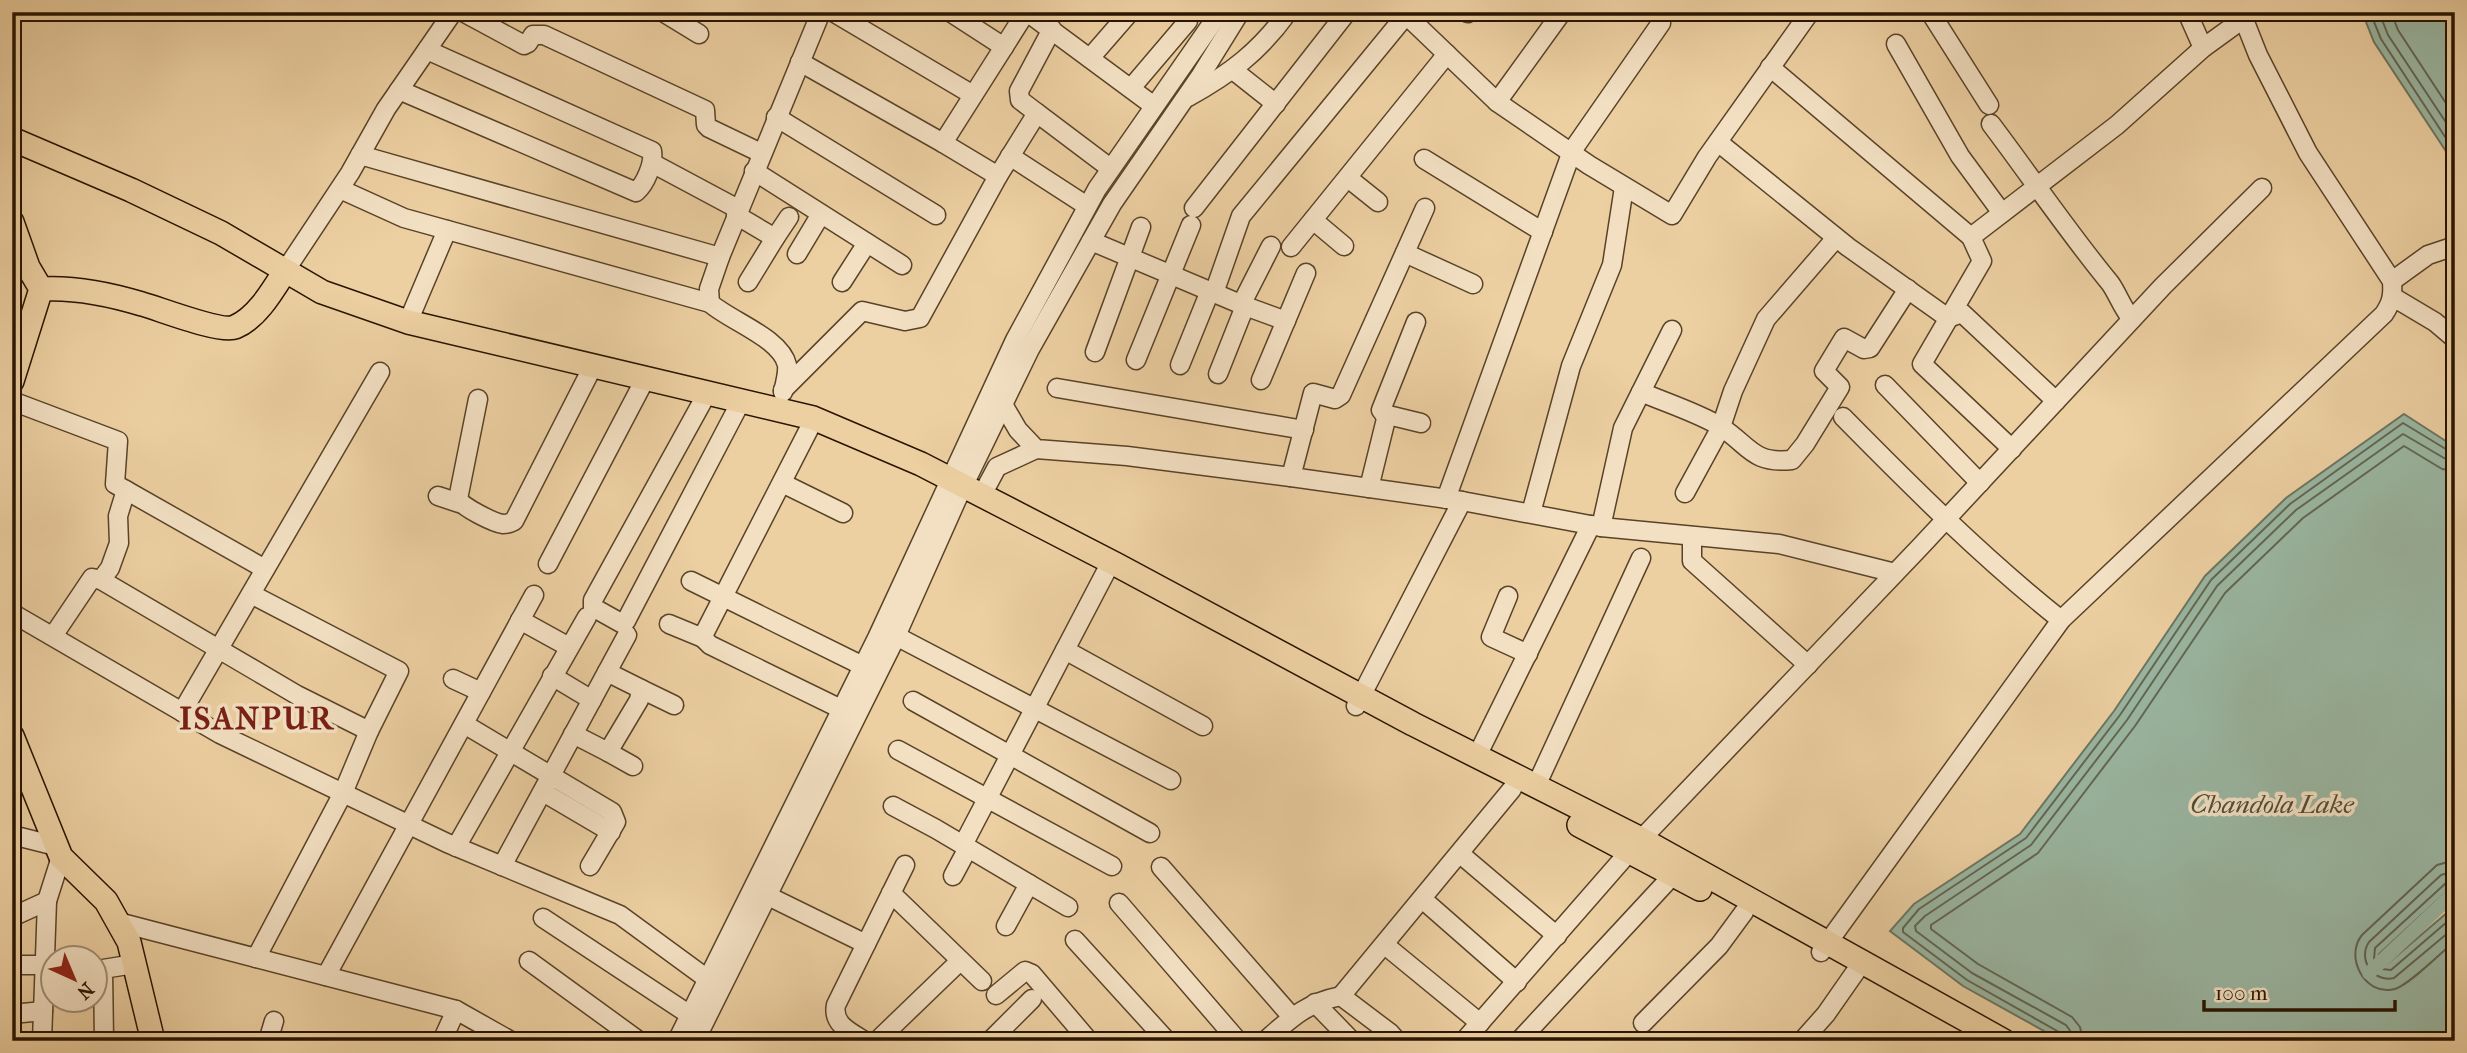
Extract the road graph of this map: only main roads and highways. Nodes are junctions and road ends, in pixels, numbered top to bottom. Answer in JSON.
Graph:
{"nodes":[{"id":1,"x":12,"y":139,"type":"edge"},
{"id":2,"x":12,"y":146,"type":"edge"},
{"id":3,"x":12,"y":222,"type":"edge"},
{"id":4,"x":283,"y":273,"type":"junction"},
{"id":5,"x":41,"y":289,"type":"junction"},
{"id":6,"x":12,"y":381,"type":"edge"},
{"id":7,"x":780,"y":406,"type":"junction"},
{"id":8,"x":960,"y":489,"type":"junction"},
{"id":9,"x":1359,"y":701,"type":"junction"},
{"id":10,"x":12,"y":736,"type":"edge"},
{"id":11,"x":1636,"y":846,"type":"junction"},
{"id":12,"x":1824,"y":947,"type":"junction"},
{"id":13,"x":153,"y":1041,"type":"edge"},
{"id":14,"x":1979,"y":1041,"type":"edge"},
{"id":15,"x":2004,"y":1041,"type":"edge"}],
"edges":[{"from":1,"to":4,"type":"main road"},
{"from":2,"to":4,"type":"main road"},
{"from":3,"to":5,"type":"main road"},
{"from":4,"to":5,"type":"main road"},
{"from":4,"to":7,"type":"main road"},
{"from":4,"to":7,"type":"main road"},
{"from":5,"to":6,"type":"main road"},
{"from":7,"to":8,"type":"main road"},
{"from":7,"to":8,"type":"main road"},
{"from":8,"to":9,"type":"main road"},
{"from":9,"to":11,"type":"main road"},
{"from":9,"to":11,"type":"main road"},
{"from":10,"to":13,"type":"main road"},
{"from":11,"to":12,"type":"main road"},
{"from":11,"to":12,"type":"main road"},
{"from":12,"to":14,"type":"main road"},
{"from":12,"to":15,"type":"main road"}]}
